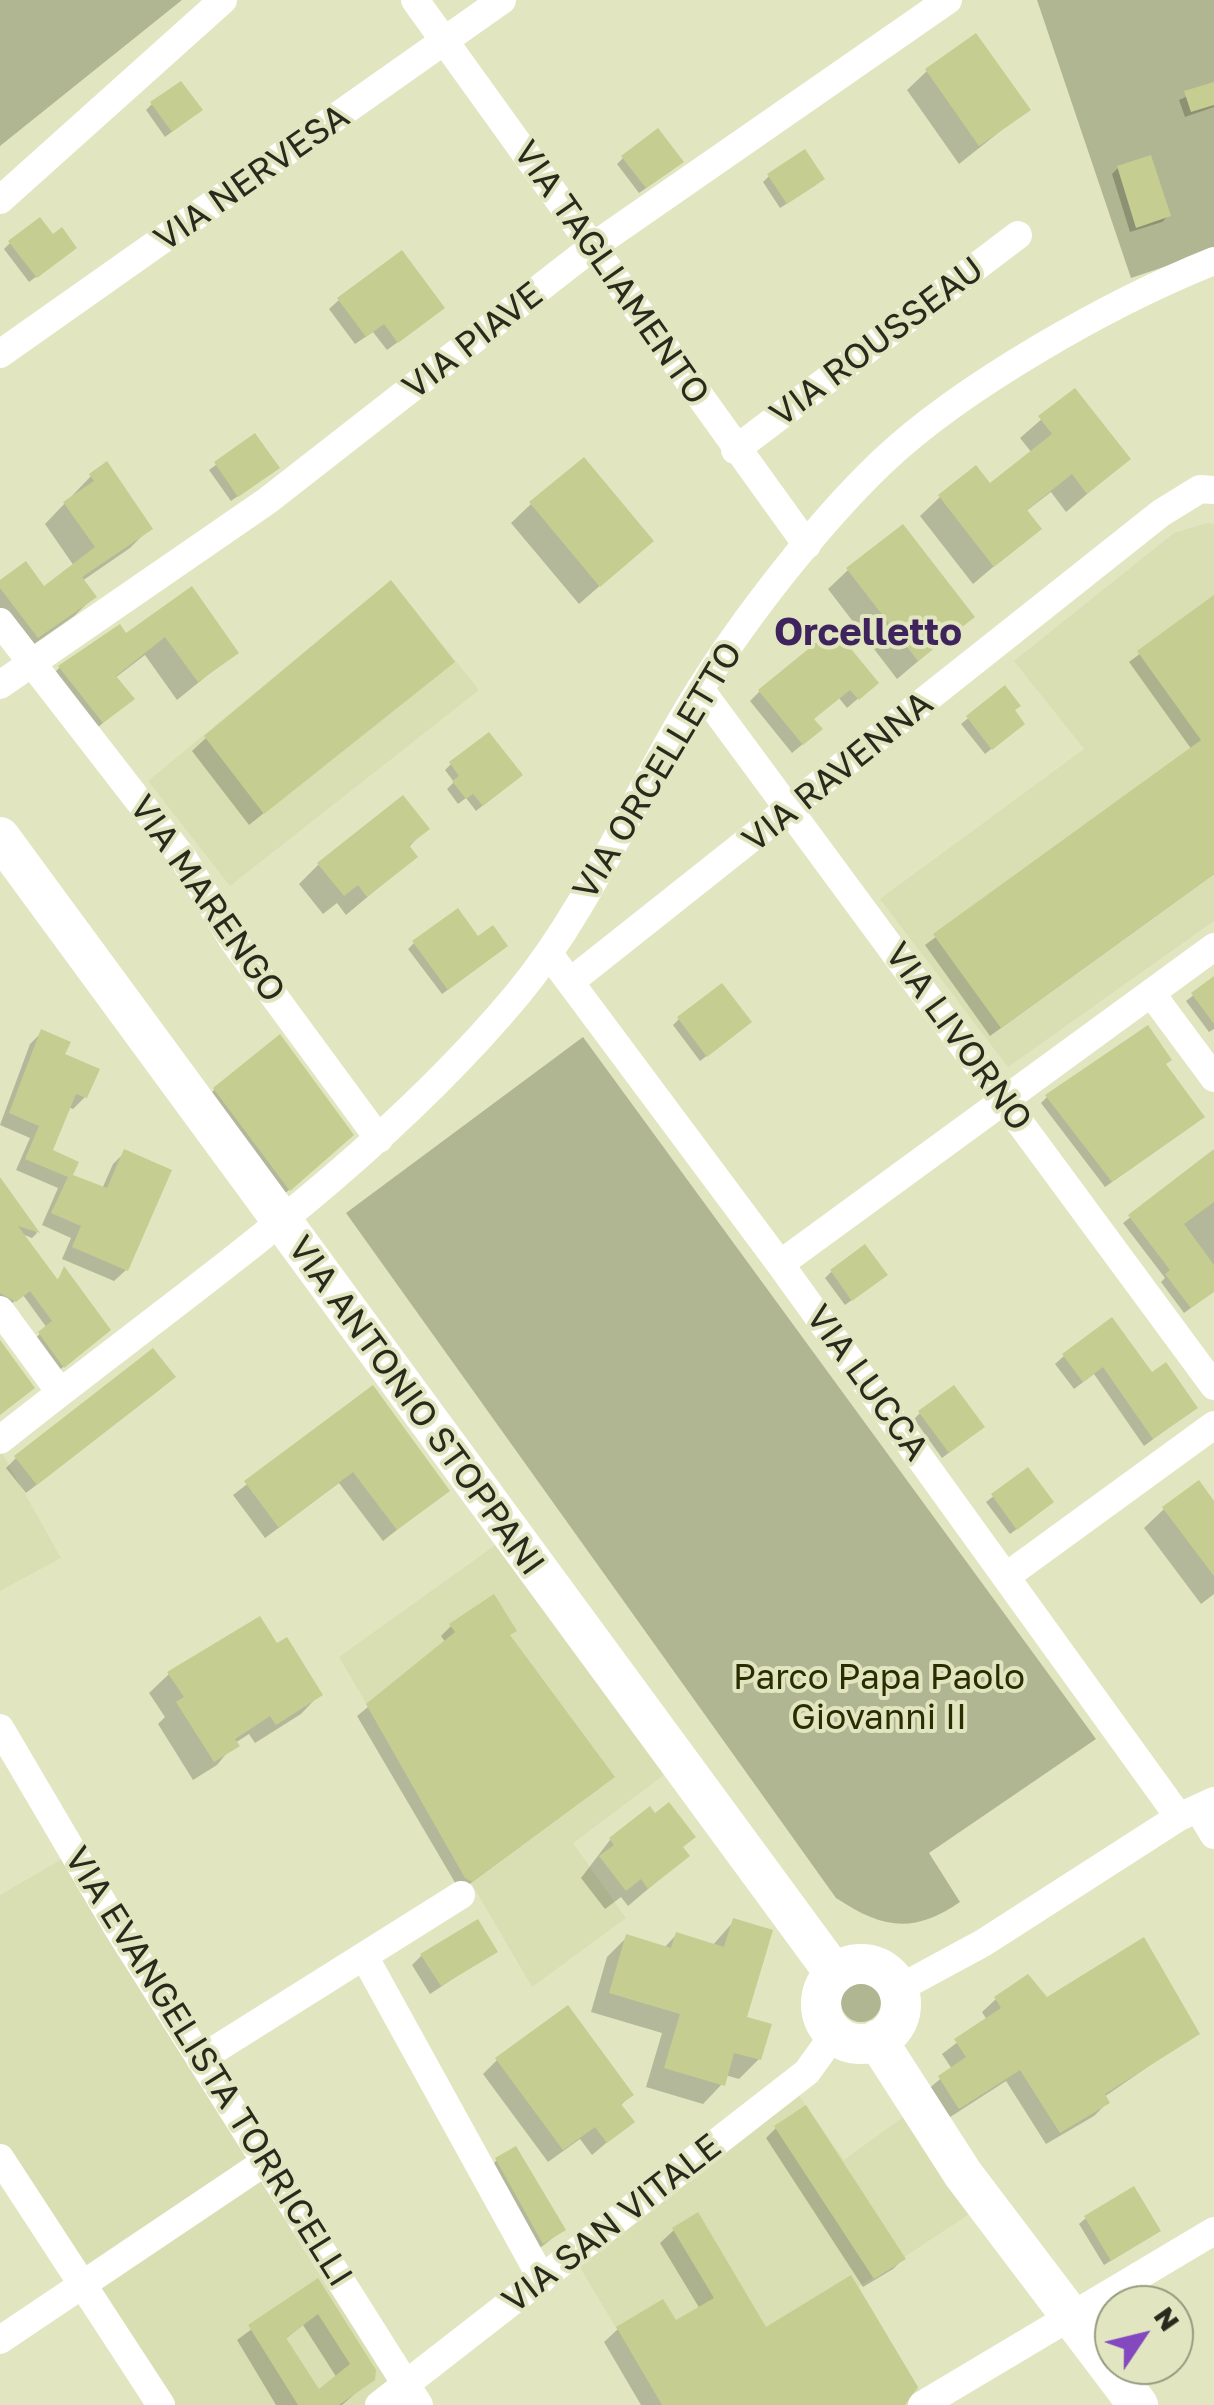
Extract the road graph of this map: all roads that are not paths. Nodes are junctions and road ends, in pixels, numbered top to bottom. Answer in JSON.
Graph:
{"nodes":[{"id":1,"x":223,"y":0,"type":"edge"},
{"id":2,"x":415,"y":0,"type":"edge"},
{"id":3,"x":502,"y":0,"type":"edge"},
{"id":4,"x":948,"y":0,"type":"edge"},
{"id":5,"x":445,"y":42,"type":"junction"},
{"id":6,"x":0,"y":200,"type":"edge"},
{"id":7,"x":1018,"y":234,"type":"dead end"},
{"id":8,"x":596,"y":245,"type":"junction"},
{"id":9,"x":1214,"y":261,"type":"edge"},
{"id":10,"x":0,"y":354,"type":"edge"},
{"id":11,"x":736,"y":450,"type":"junction"},
{"id":12,"x":1207,"y":489,"type":"edge"},
{"id":13,"x":808,"y":545,"type":"junction"},
{"id":14,"x":0,"y":622,"type":"edge"},
{"id":15,"x":32,"y":661,"type":"junction"},
{"id":16,"x":0,"y":685,"type":"edge"},
{"id":17,"x":700,"y":689,"type":"junction"},
{"id":18,"x":790,"y":810,"type":"junction"},
{"id":19,"x":0,"y":837,"type":"edge"},
{"id":20,"x":1214,"y":947,"type":"edge"},
{"id":21,"x":548,"y":954,"type":"junction"},
{"id":22,"x":570,"y":982,"type":"junction"},
{"id":23,"x":1152,"y":993,"type":"junction"},
{"id":24,"x":1214,"y":1078,"type":"edge"},
{"id":25,"x":1004,"y":1098,"type":"junction"},
{"id":26,"x":379,"y":1138,"type":"junction"},
{"id":27,"x":279,"y":1219,"type":"junction"},
{"id":28,"x":780,"y":1264,"type":"junction"},
{"id":29,"x":0,"y":1310,"type":"edge"},
{"id":30,"x":1214,"y":1386,"type":"edge"},
{"id":31,"x":60,"y":1392,"type":"junction"},
{"id":32,"x":1214,"y":1425,"type":"edge"},
{"id":33,"x":0,"y":1440,"type":"edge"},
{"id":34,"x":1008,"y":1575,"type":"junction"},
{"id":35,"x":0,"y":1728,"type":"edge"},
{"id":36,"x":1197,"y":1809,"type":"edge"},
{"id":37,"x":1214,"y":1835,"type":"edge"},
{"id":38,"x":461,"y":1894,"type":"dead end"},
{"id":39,"x":364,"y":1956,"type":"junction"},
{"id":40,"x":834,"y":1974,"type":"junction"},
{"id":41,"x":898,"y":1989,"type":"junction"},
{"id":42,"x":835,"y":2033,"type":"junction"},
{"id":43,"x":877,"y":2040,"type":"junction"},
{"id":44,"x":200,"y":2059,"type":"junction"},
{"id":45,"x":0,"y":2158,"type":"edge"},
{"id":46,"x":265,"y":2162,"type":"junction"},
{"id":47,"x":1214,"y":2230,"type":"edge"},
{"id":48,"x":542,"y":2279,"type":"junction"},
{"id":49,"x":83,"y":2285,"type":"junction"},
{"id":50,"x":1073,"y":2316,"type":"junction"},
{"id":51,"x":0,"y":2340,"type":"edge"},
{"id":52,"x":412,"y":2394,"type":"edge"},
{"id":53,"x":161,"y":2405,"type":"edge"},
{"id":54,"x":379,"y":2405,"type":"edge"},
{"id":55,"x":922,"y":2405,"type":"edge"},
{"id":56,"x":1138,"y":2405,"type":"edge"}],
"edges":[{"from":1,"to":6,"type":"street"},
{"from":2,"to":5,"type":"street","name":"VIA TAGLIAMENTO"},
{"from":3,"to":5,"type":"street","name":"VIA NERVESA"},
{"from":4,"to":8,"type":"street","name":"VIA PIAVE"},
{"from":5,"to":8,"type":"street","name":"VIA TAGLIAMENTO"},
{"from":5,"to":10,"type":"street","name":"VIA NERVESA"},
{"from":7,"to":11,"type":"street","name":"VIA ROUSSEAU"},
{"from":8,"to":11,"type":"street","name":"VIA TAGLIAMENTO"},
{"from":8,"to":15,"type":"street","name":"VIA PIAVE"},
{"from":9,"to":13,"type":"street","name":"VIA ORCELLETTO"},
{"from":11,"to":13,"type":"street","name":"VIA TAGLIAMENTO"},
{"from":12,"to":18,"type":"street","name":"VIA RAVENNA"},
{"from":13,"to":17,"type":"street","name":"VIA ORCELLETTO"},
{"from":14,"to":15,"type":"street","name":"VIA MARENGO"},
{"from":15,"to":16,"type":"street","name":"VIA PIAVE"},
{"from":15,"to":26,"type":"street","name":"VIA MARENGO"},
{"from":17,"to":18,"type":"street","name":"VIA LIVORNO"},
{"from":17,"to":21,"type":"street","name":"VIA ORCELLETTO"},
{"from":18,"to":22,"type":"street","name":"VIA RAVENNA"},
{"from":18,"to":25,"type":"street","name":"VIA LIVORNO"},
{"from":19,"to":27,"type":"street","name":"VIA ANTONIO STOPPANI"},
{"from":20,"to":23,"type":"street"},
{"from":21,"to":22,"type":"street","name":"VIA LUCCA"},
{"from":21,"to":26,"type":"street","name":"VIA ORCELLETTO"},
{"from":22,"to":28,"type":"street","name":"VIA LUCCA"},
{"from":23,"to":24,"type":"street"},
{"from":23,"to":25,"type":"street"},
{"from":25,"to":28,"type":"street"},
{"from":25,"to":30,"type":"street","name":"VIA LIVORNO"},
{"from":26,"to":27,"type":"street","name":"VIA ORCELLETTO"},
{"from":27,"to":31,"type":"street","name":"VIA ORCELLETTO"},
{"from":27,"to":40,"type":"street","name":"VIA ANTONIO STOPPANI"},
{"from":28,"to":34,"type":"street","name":"VIA LUCCA"},
{"from":29,"to":31,"type":"street"},
{"from":31,"to":33,"type":"street","name":"VIA ORCELLETTO"},
{"from":32,"to":34,"type":"street"},
{"from":34,"to":36,"type":"street","name":"VIA LUCCA"},
{"from":35,"to":44,"type":"street","name":"VIA EVANGELISTA TORRICELLI"},
{"from":36,"to":37,"type":"street","name":"VIA LUCCA"},
{"from":36,"to":41,"type":"street"},
{"from":38,"to":39,"type":"street"},
{"from":39,"to":44,"type":"street"},
{"from":39,"to":48,"type":"street"},
{"from":40,"to":41,"type":"street"},
{"from":40,"to":42,"type":"street"},
{"from":41,"to":43,"type":"street"},
{"from":42,"to":43,"type":"street"},
{"from":42,"to":48,"type":"street","name":"VIA SAN VITALE"},
{"from":43,"to":50,"type":"street"},
{"from":44,"to":46,"type":"street","name":"VIA EVANGELISTA TORRICELLI"},
{"from":45,"to":49,"type":"street"},
{"from":46,"to":49,"type":"street"},
{"from":46,"to":52,"type":"street","name":"VIA EVANGELISTA TORRICELLI"},
{"from":47,"to":50,"type":"street"},
{"from":48,"to":52,"type":"street","name":"VIA SAN VITALE"},
{"from":49,"to":51,"type":"street"},
{"from":49,"to":53,"type":"street"},
{"from":50,"to":55,"type":"street"},
{"from":50,"to":56,"type":"street"},
{"from":52,"to":54,"type":"street","name":"VIA SAN VITALE"}]}
